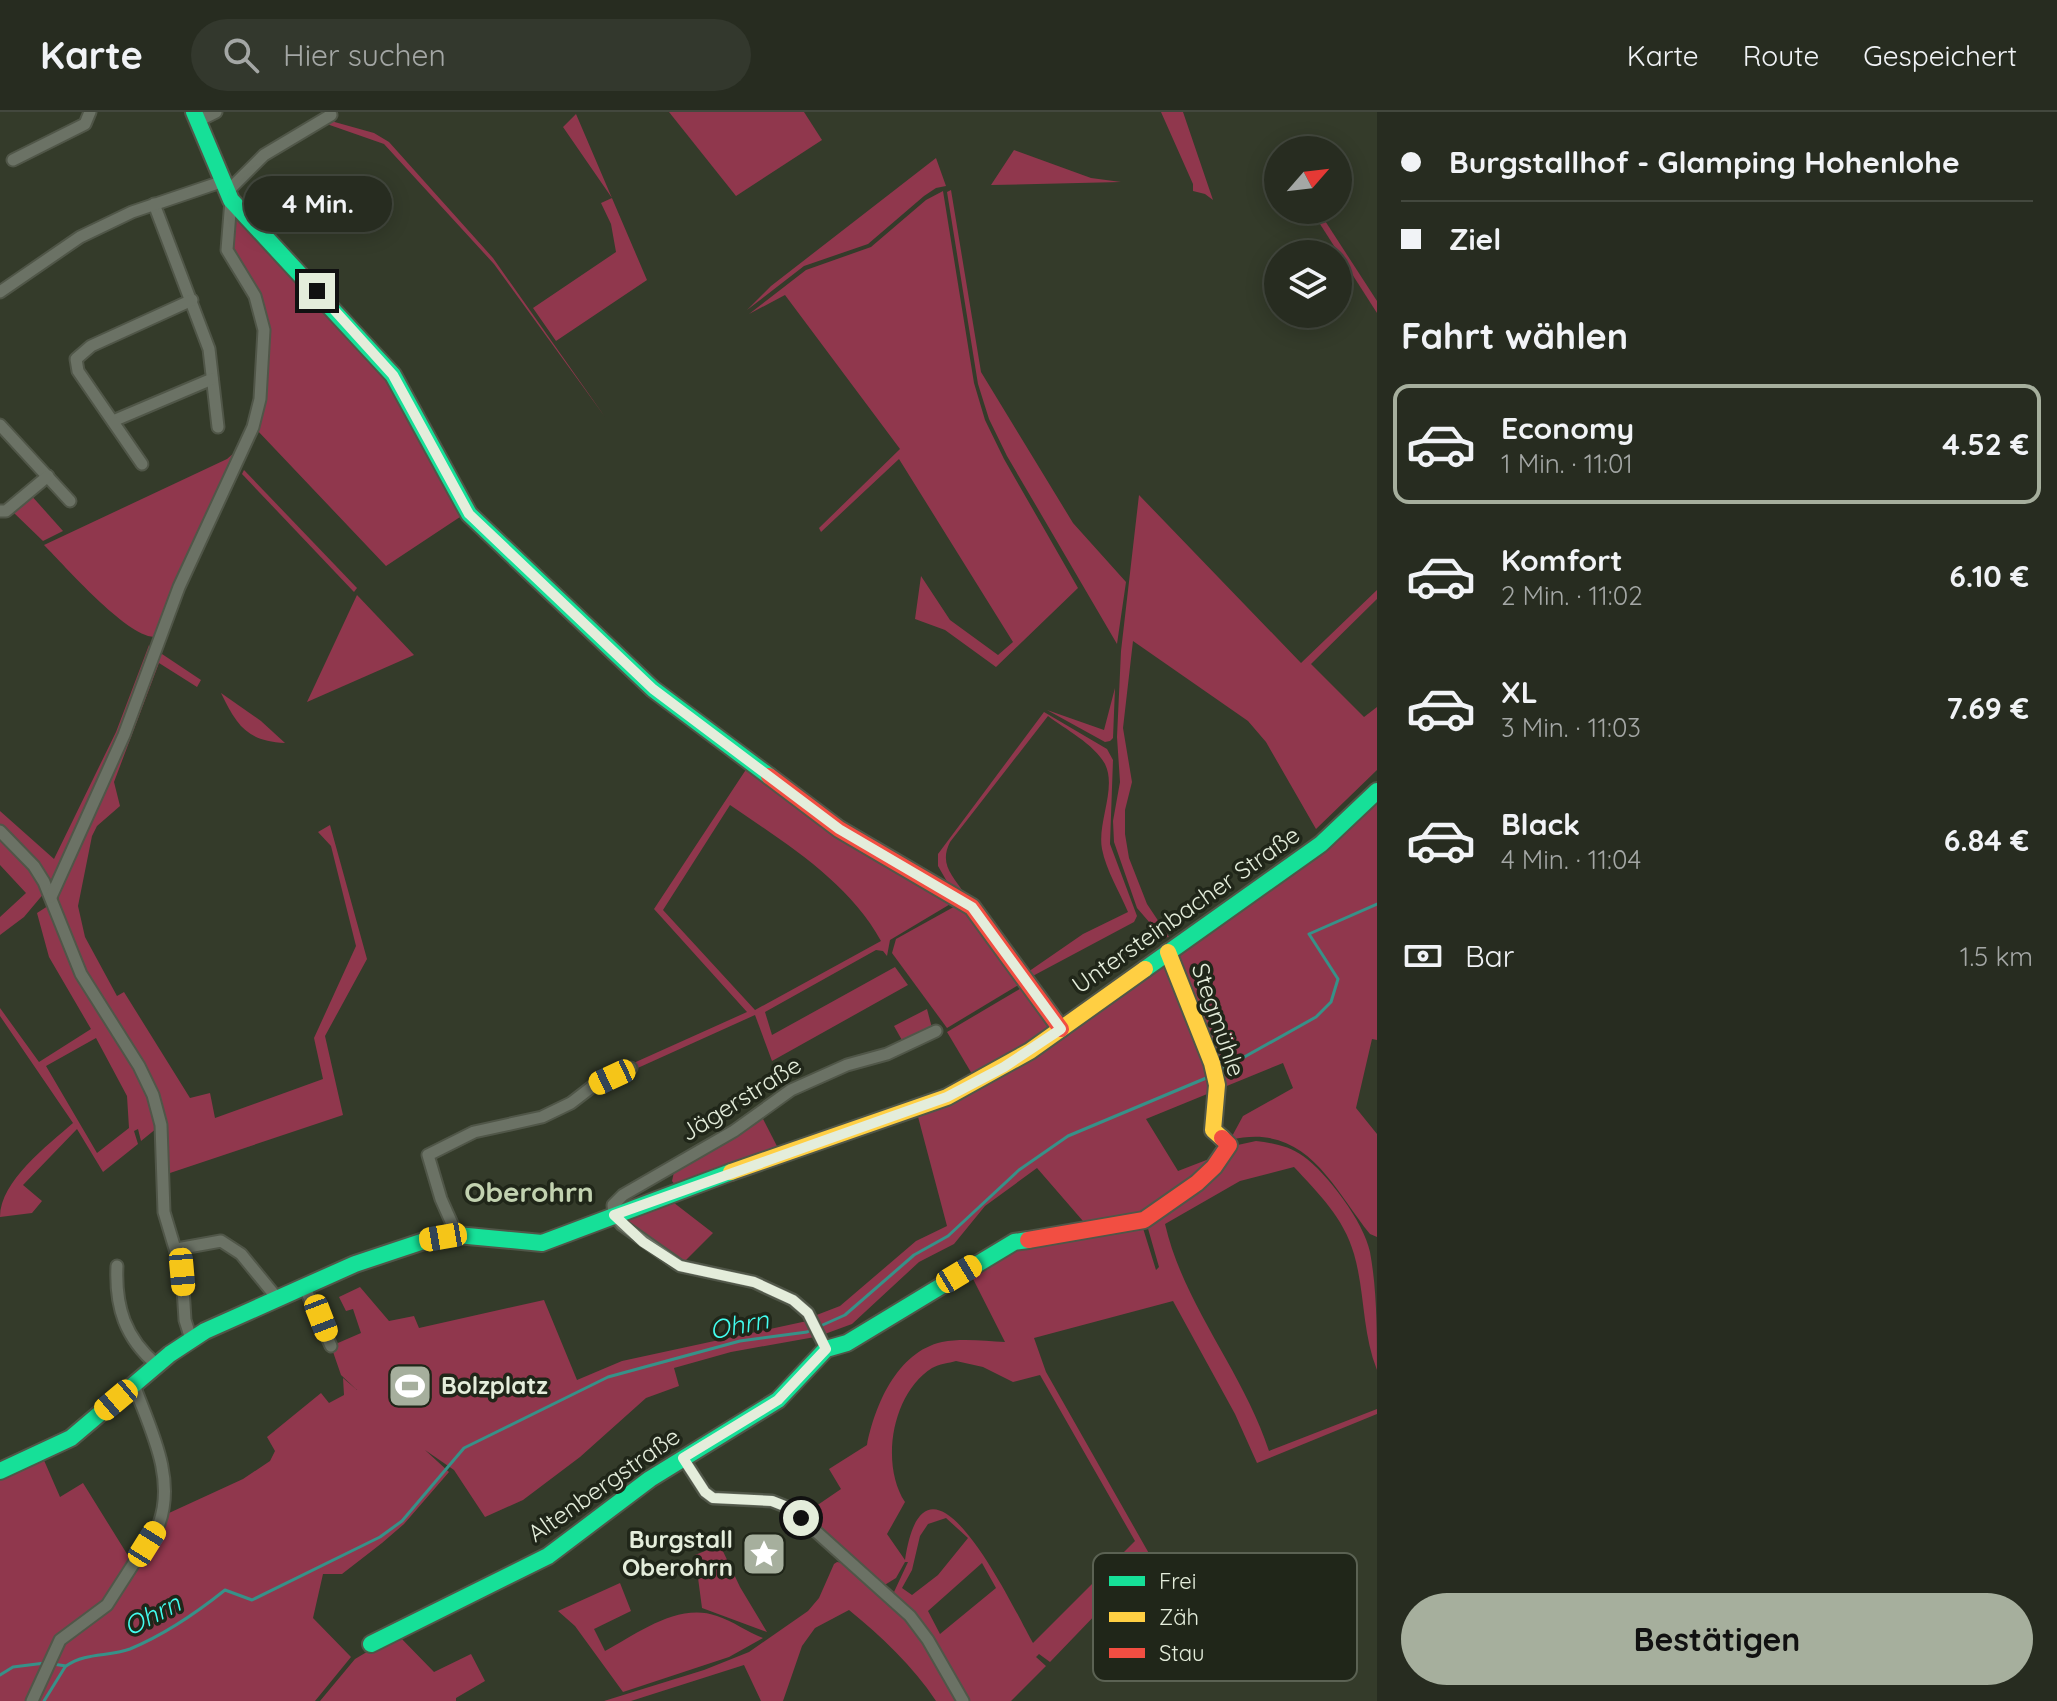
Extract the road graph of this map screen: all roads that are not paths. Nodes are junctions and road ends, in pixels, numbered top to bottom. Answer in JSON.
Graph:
{"nodes":[{"id":1,"x":90,"y":112,"type":"edge"},
{"id":2,"x":216,"y":112,"type":"edge"},
{"id":3,"x":331,"y":115,"type":"dead end"},
{"id":4,"x":196,"y":116,"type":"edge"},
{"id":5,"x":13,"y":160,"type":"dead end"},
{"id":6,"x":226,"y":191,"type":"junction"},
{"id":7,"x":154,"y":204,"type":"junction"},
{"id":8,"x":0,"y":292,"type":"edge"},
{"id":9,"x":192,"y":300,"type":"junction"},
{"id":10,"x":212,"y":379,"type":"junction"},
{"id":11,"x":113,"y":421,"type":"junction"},
{"id":12,"x":0,"y":425,"type":"edge"},
{"id":13,"x":218,"y":427,"type":"dead end"},
{"id":14,"x":142,"y":464,"type":"dead end"},
{"id":15,"x":48,"y":476,"type":"junction"},
{"id":16,"x":70,"y":501,"type":"dead end"},
{"id":17,"x":0,"y":511,"type":"edge"},
{"id":18,"x":1377,"y":791,"type":"edge"},
{"id":19,"x":0,"y":831,"type":"edge"},
{"id":20,"x":51,"y":897,"type":"junction"},
{"id":21,"x":1168,"y":952,"type":"junction"},
{"id":22,"x":1061,"y":1029,"type":"junction"},
{"id":23,"x":936,"y":1031,"type":"dead end"},
{"id":24,"x":631,"y":1068,"type":"dead end"},
{"id":25,"x":661,"y":1175,"type":"junction"},
{"id":26,"x":670,"y":1194,"type":"junction"},
{"id":27,"x":614,"y":1215,"type":"junction"},
{"id":28,"x":457,"y":1235,"type":"junction"},
{"id":29,"x":177,"y":1249,"type":"junction"},
{"id":30,"x":117,"y":1266,"type":"dead end"},
{"id":31,"x":304,"y":1286,"type":"junction"},
{"id":32,"x":277,"y":1298,"type":"junction"},
{"id":33,"x":191,"y":1339,"type":"junction"},
{"id":34,"x":331,"y":1346,"type":"dead end"},
{"id":35,"x":826,"y":1349,"type":"junction"},
{"id":36,"x":157,"y":1365,"type":"junction"},
{"id":37,"x":134,"y":1385,"type":"junction"},
{"id":38,"x":683,"y":1458,"type":"junction"},
{"id":39,"x":2,"y":1471,"type":"edge"},
{"id":40,"x":371,"y":1644,"type":"dead end"},
{"id":41,"x":32,"y":1701,"type":"edge"},
{"id":42,"x":963,"y":1701,"type":"edge"}],
"edges":[{"from":1,"to":5,"type":"street"},
{"from":2,"to":4,"type":"street"},
{"from":3,"to":6,"type":"street"},
{"from":4,"to":6,"type":"street"},
{"from":6,"to":7,"type":"street"},
{"from":6,"to":20,"type":"street"},
{"from":6,"to":22,"type":"street"},
{"from":7,"to":8,"type":"street"},
{"from":7,"to":9,"type":"street"},
{"from":9,"to":10,"type":"street"},
{"from":9,"to":11,"type":"street"},
{"from":10,"to":11,"type":"street"},
{"from":10,"to":13,"type":"street"},
{"from":11,"to":14,"type":"street"},
{"from":12,"to":15,"type":"street"},
{"from":15,"to":16,"type":"street"},
{"from":15,"to":17,"type":"street"},
{"from":18,"to":21,"type":"street","name":"Untersteinbacher Straße"},
{"from":19,"to":20,"type":"street"},
{"from":20,"to":29,"type":"street"},
{"from":21,"to":22,"type":"street","name":"Untersteinbacher Straße"},
{"from":21,"to":35,"type":"street","name":"Stegmühle"},
{"from":22,"to":26,"type":"street","name":"Untersteinbacher Straße"},
{"from":23,"to":25,"type":"street","name":"Jägerstraße"},
{"from":24,"to":28,"type":"street"},
{"from":25,"to":26,"type":"street"},
{"from":25,"to":27,"type":"street","name":"Jägerstraße"},
{"from":26,"to":27,"type":"street","name":"Untersteinbacher Straße"},
{"from":27,"to":28,"type":"street","name":"Untersteinbacher Straße"},
{"from":27,"to":35,"type":"street"},
{"from":28,"to":31,"type":"street","name":"Untersteinbacher Straße"},
{"from":29,"to":32,"type":"street"},
{"from":29,"to":33,"type":"street"},
{"from":30,"to":36,"type":"street"},
{"from":31,"to":32,"type":"street","name":"Untersteinbacher Straße"},
{"from":31,"to":34,"type":"street"},
{"from":32,"to":33,"type":"street","name":"Untersteinbacher Straße"},
{"from":33,"to":36,"type":"street","name":"Untersteinbacher Straße"},
{"from":35,"to":38,"type":"street","name":"Altenbergstraße"},
{"from":36,"to":37,"type":"street","name":"Untersteinbacher Straße"},
{"from":37,"to":39,"type":"street","name":"Untersteinbacher Straße"},
{"from":37,"to":41,"type":"street"},
{"from":38,"to":40,"type":"street","name":"Altenbergstraße"},
{"from":38,"to":42,"type":"street"}]}
